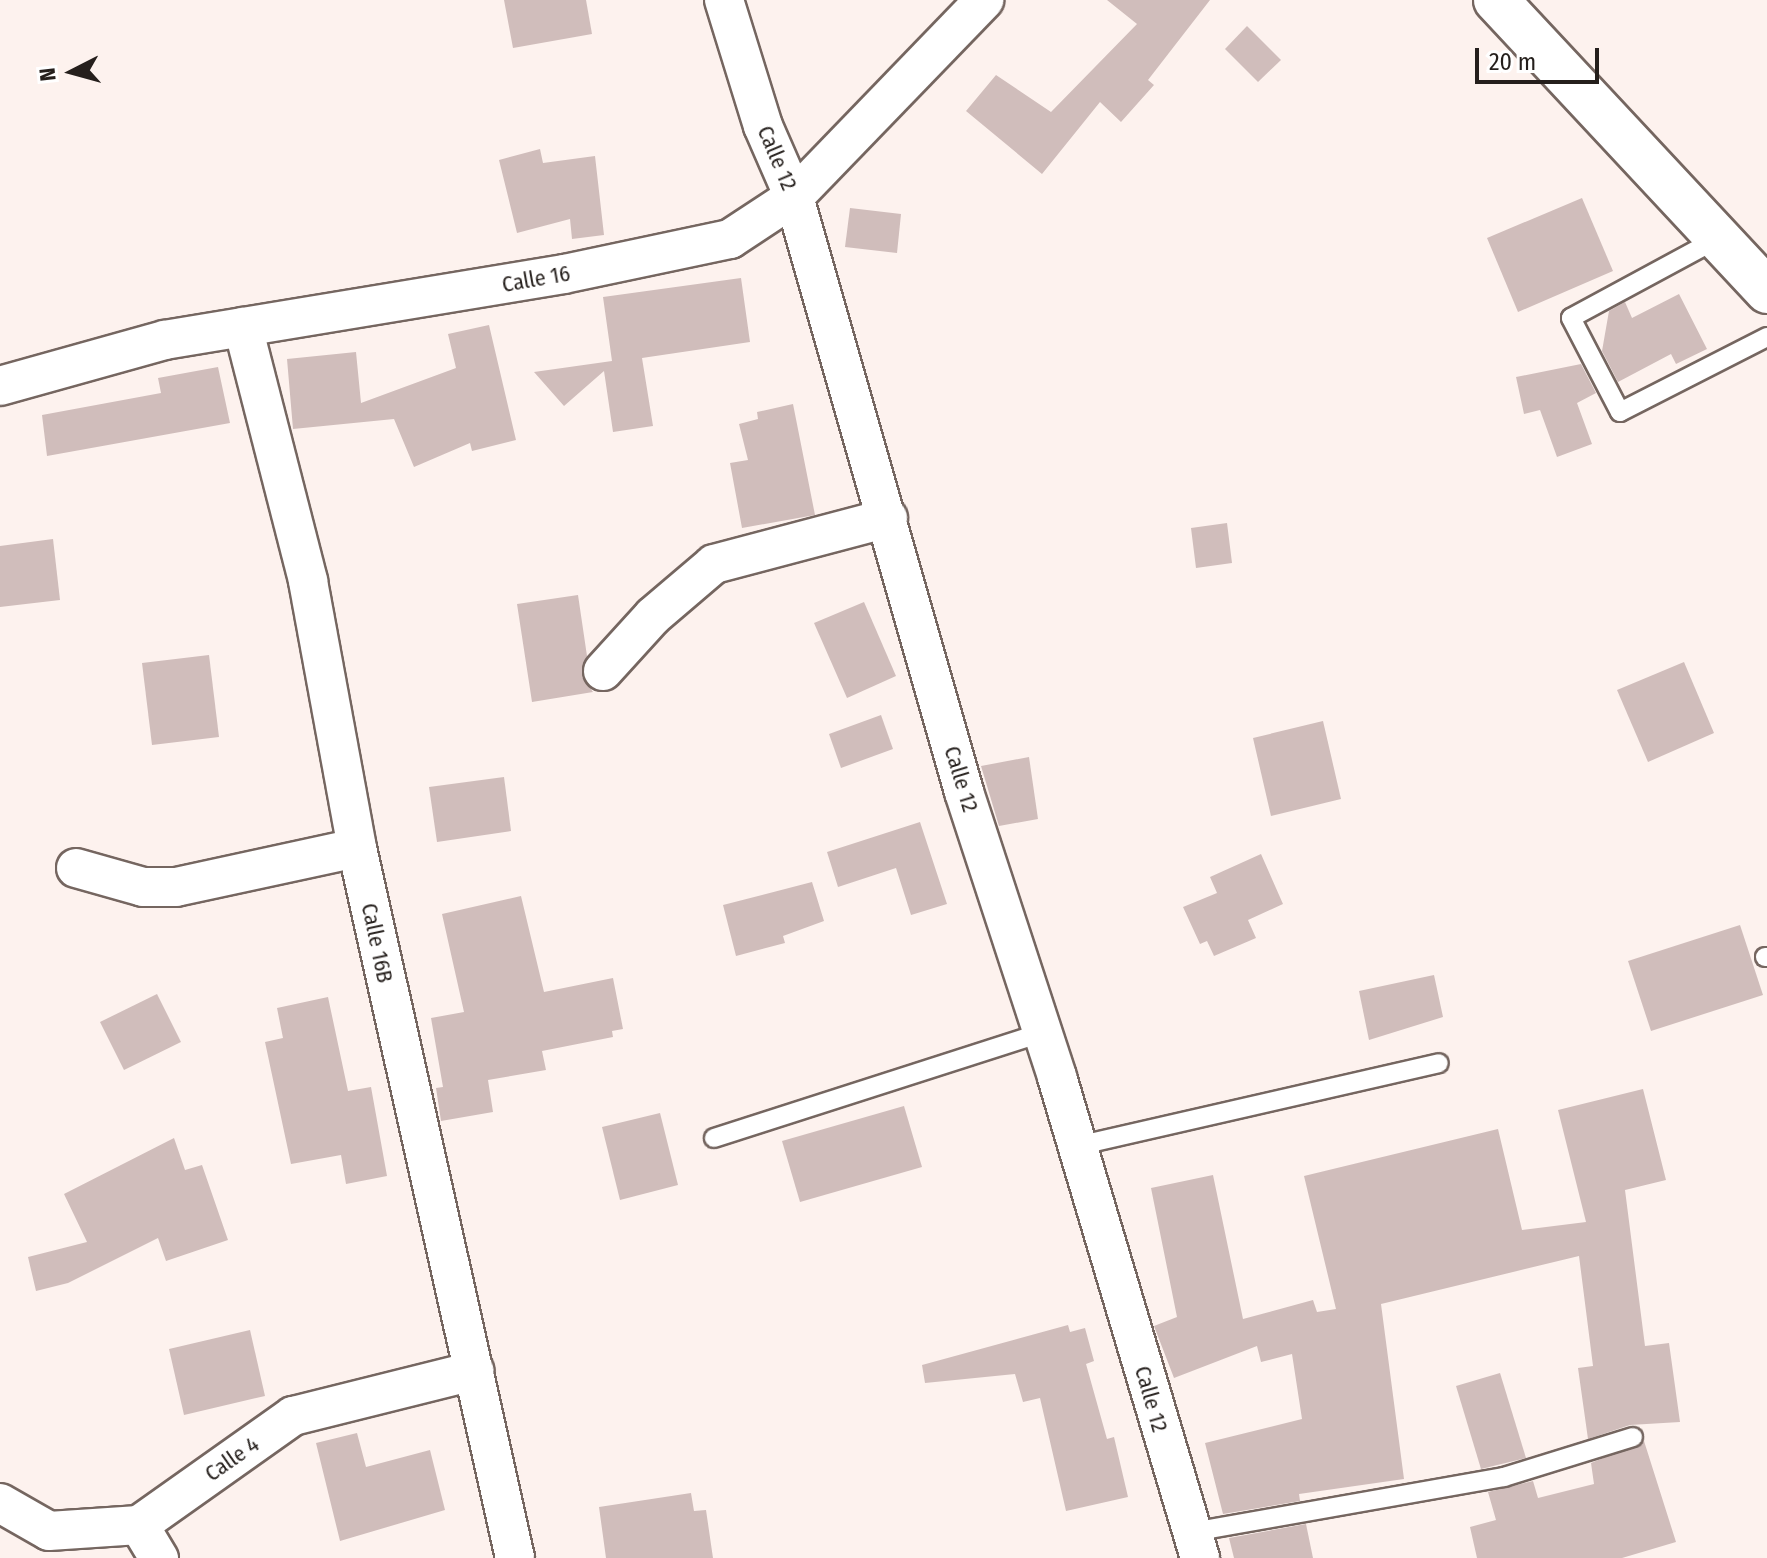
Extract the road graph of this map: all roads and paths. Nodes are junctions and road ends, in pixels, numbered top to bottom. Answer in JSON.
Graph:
{"nodes":[{"id":1,"x":724,"y":0,"type":"edge"},
{"id":2,"x":984,"y":0,"type":"edge"},
{"id":3,"x":1496,"y":0,"type":"edge"},
{"id":4,"x":794,"y":197,"type":"junction"},
{"id":5,"x":1721,"y":237,"type":"junction"},
{"id":6,"x":1767,"y":291,"type":"edge"},
{"id":7,"x":243,"y":327,"type":"junction"},
{"id":8,"x":1767,"y":337,"type":"edge"},
{"id":9,"x":0,"y":386,"type":"edge"},
{"id":10,"x":888,"y":518,"type":"junction"},
{"id":11,"x":603,"y":671,"type":"dead end"},
{"id":12,"x":357,"y":848,"type":"junction"},
{"id":13,"x":76,"y":868,"type":"dead end"},
{"id":14,"x":1042,"y":1033,"type":"junction"},
{"id":15,"x":1439,"y":1063,"type":"dead end"},
{"id":16,"x":714,"y":1138,"type":"dead end"},
{"id":17,"x":1077,"y":1146,"type":"junction"},
{"id":18,"x":474,"y":1371,"type":"junction"},
{"id":19,"x":1633,"y":1437,"type":"dead end"},
{"id":20,"x":0,"y":1503,"type":"edge"},
{"id":21,"x":139,"y":1525,"type":"junction"},
{"id":22,"x":1196,"y":1545,"type":"edge"},
{"id":23,"x":159,"y":1558,"type":"edge"},
{"id":24,"x":515,"y":1558,"type":"edge"}],
"edges":[{"from":1,"to":4,"type":"street","name":"Calle 12"},
{"from":2,"to":4,"type":"street","name":"Calle 16"},
{"from":3,"to":5,"type":"street"},
{"from":4,"to":7,"type":"street","name":"Calle 16"},
{"from":4,"to":10,"type":"street","name":"Calle 12"},
{"from":5,"to":6,"type":"street"},
{"from":5,"to":8,"type":"lane"},
{"from":7,"to":9,"type":"street","name":"Calle 16"},
{"from":7,"to":12,"type":"street","name":"Calle 16B"},
{"from":10,"to":11,"type":"street"},
{"from":10,"to":14,"type":"street","name":"Calle 12"},
{"from":12,"to":13,"type":"street"},
{"from":12,"to":18,"type":"street","name":"Calle 16B"},
{"from":14,"to":16,"type":"lane"},
{"from":14,"to":17,"type":"street","name":"Calle 12"},
{"from":15,"to":17,"type":"lane"},
{"from":17,"to":22,"type":"street","name":"Calle 12"},
{"from":18,"to":21,"type":"street","name":"Calle 4"},
{"from":18,"to":24,"type":"street","name":"Calle 16B"},
{"from":19,"to":22,"type":"lane"},
{"from":20,"to":21,"type":"street"},
{"from":21,"to":23,"type":"street"}]}
